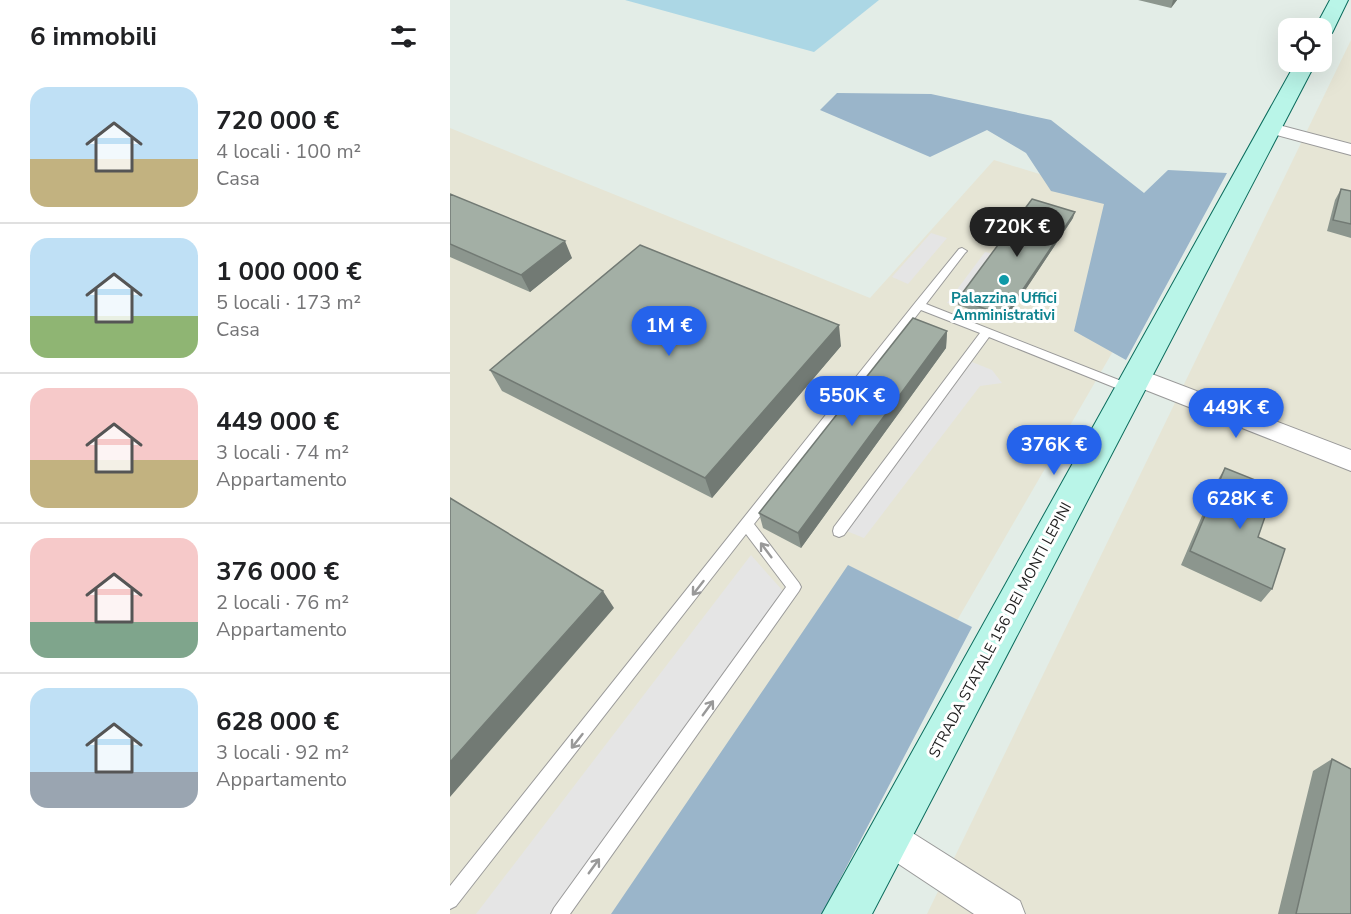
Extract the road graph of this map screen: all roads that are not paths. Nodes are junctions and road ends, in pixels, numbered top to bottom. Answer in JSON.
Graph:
{"nodes":[{"id":1,"x":1340,"y":0,"type":"edge"},
{"id":2,"x":1330,"y":18,"type":"edge"},
{"id":3,"x":1301,"y":72,"type":"edge"},
{"id":4,"x":1270,"y":128,"type":"junction"},
{"id":5,"x":1351,"y":150,"type":"edge"},
{"id":6,"x":962,"y":250,"type":"dead end"},
{"id":7,"x":919,"y":305,"type":"junction"},
{"id":8,"x":987,"y":332,"type":"junction"},
{"id":9,"x":1133,"y":383,"type":"junction"},
{"id":10,"x":1351,"y":461,"type":"edge"},
{"id":11,"x":747,"y":525,"type":"junction"},
{"id":12,"x":839,"y":531,"type":"dead end"},
{"id":13,"x":888,"y":837,"type":"junction"},
{"id":14,"x":450,"y":900,"type":"edge"},
{"id":15,"x":560,"y":914,"type":"edge"},
{"id":16,"x":846,"y":914,"type":"edge"},
{"id":17,"x":1007,"y":914,"type":"edge"}],
"edges":[{"from":1,"to":2,"type":"main road"},
{"from":3,"to":4,"type":"main road","name":"STRADA STATALE 156 DEI MONTI LEPINI"},
{"from":4,"to":5,"type":"street"},
{"from":4,"to":9,"type":"main road","name":"STRADA STATALE 156 DEI MONTI LEPINI"},
{"from":6,"to":7,"type":"lane"},
{"from":7,"to":8,"type":"lane"},
{"from":7,"to":11,"type":"lane"},
{"from":8,"to":9,"type":"lane"},
{"from":8,"to":12,"type":"lane"},
{"from":9,"to":10,"type":"street"},
{"from":9,"to":13,"type":"main road","name":"STRADA STATALE 156 DEI MONTI LEPINI"},
{"from":11,"to":14,"type":"lane","one_way":true},
{"from":15,"to":11,"type":"lane","one_way":true},
{"from":13,"to":16,"type":"main road","name":"STRADA STATALE 156 DEI MONTI LEPINI"},
{"from":13,"to":17,"type":"street"}]}
